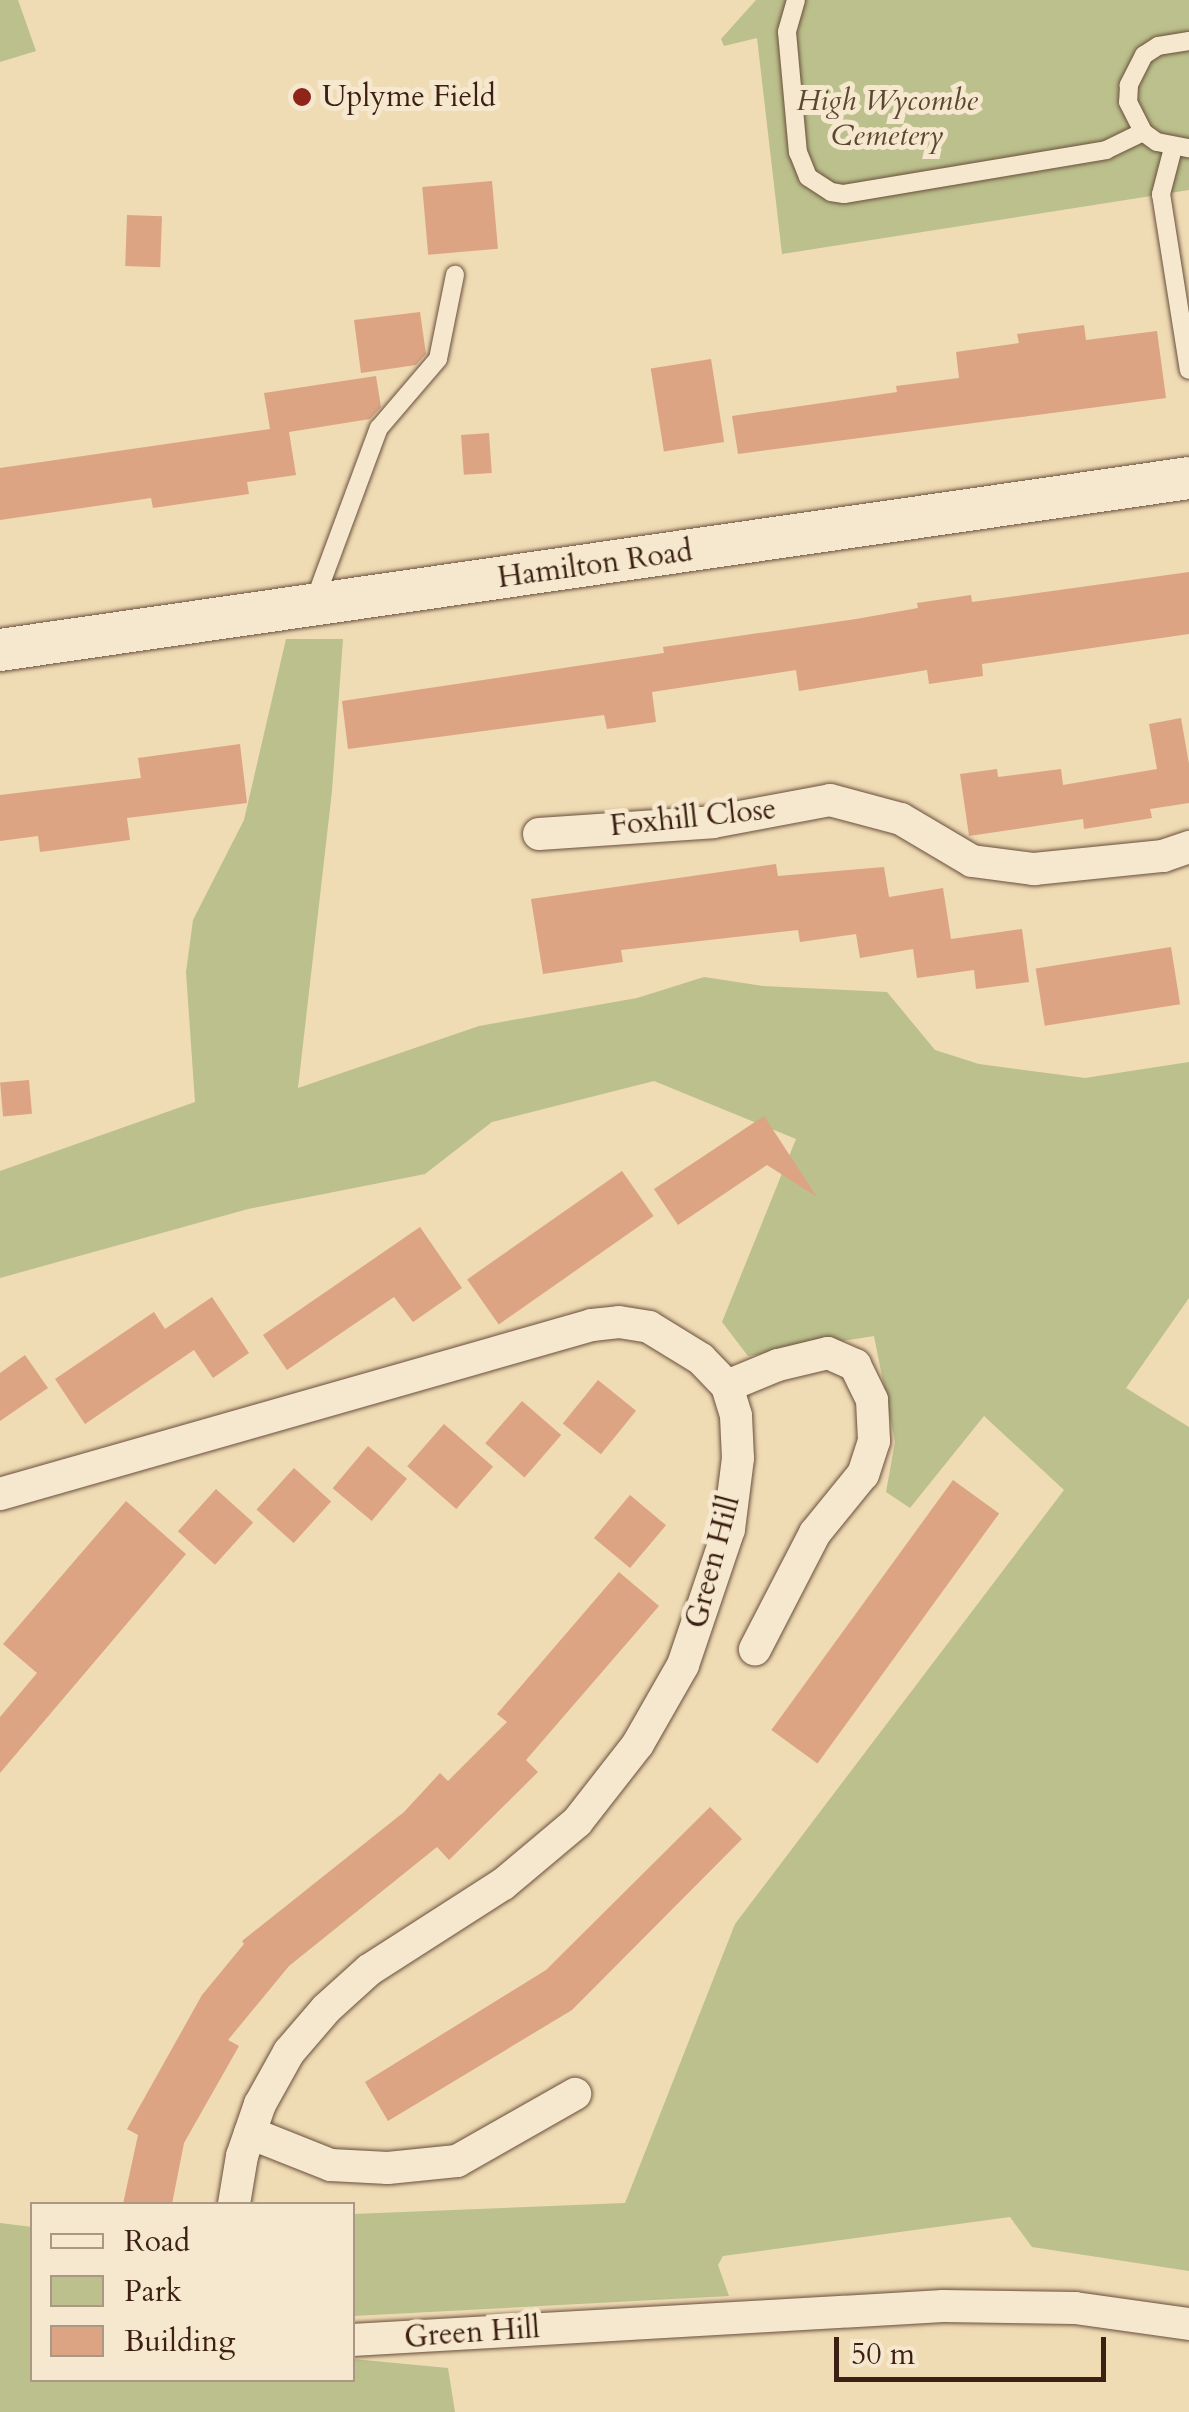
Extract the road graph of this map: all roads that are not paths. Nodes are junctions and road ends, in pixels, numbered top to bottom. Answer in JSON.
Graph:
{"nodes":[{"id":1,"x":796,"y":0,"type":"edge"},
{"id":2,"x":1189,"y":41,"type":"edge"},
{"id":3,"x":1144,"y":132,"type":"junction"},
{"id":4,"x":1181,"y":148,"type":"edge"},
{"id":5,"x":456,"y":275,"type":"dead end"},
{"id":6,"x":1189,"y":370,"type":"edge"},
{"id":7,"x":1189,"y":478,"type":"edge"},
{"id":8,"x":313,"y":605,"type":"junction"},
{"id":9,"x":0,"y":650,"type":"edge"},
{"id":10,"x":539,"y":834,"type":"dead end"},
{"id":11,"x":1189,"y":847,"type":"edge"},
{"id":12,"x":727,"y":1386,"type":"junction"},
{"id":13,"x":0,"y":1494,"type":"edge"},
{"id":14,"x":755,"y":1648,"type":"dead end"},
{"id":15,"x":575,"y":2094,"type":"dead end"},
{"id":16,"x":250,"y":2133,"type":"junction"},
{"id":17,"x":234,"y":2202,"type":"edge"},
{"id":18,"x":1189,"y":2324,"type":"edge"},
{"id":19,"x":355,"y":2340,"type":"edge"}],
"edges":[{"from":1,"to":3,"type":"lane"},
{"from":2,"to":3,"type":"lane"},
{"from":3,"to":4,"type":"lane"},
{"from":4,"to":6,"type":"lane"},
{"from":5,"to":8,"type":"lane"},
{"from":7,"to":8,"type":"street","name":"Hamilton Road"},
{"from":8,"to":9,"type":"street","name":"Hamilton Road"},
{"from":10,"to":11,"type":"street","name":"Foxhill Close"},
{"from":12,"to":13,"type":"street"},
{"from":12,"to":14,"type":"street"},
{"from":12,"to":16,"type":"street","name":"Green Hill"},
{"from":15,"to":16,"type":"street"},
{"from":16,"to":17,"type":"street","name":"Green Hill"},
{"from":18,"to":19,"type":"street","name":"Green Hill"}]}
